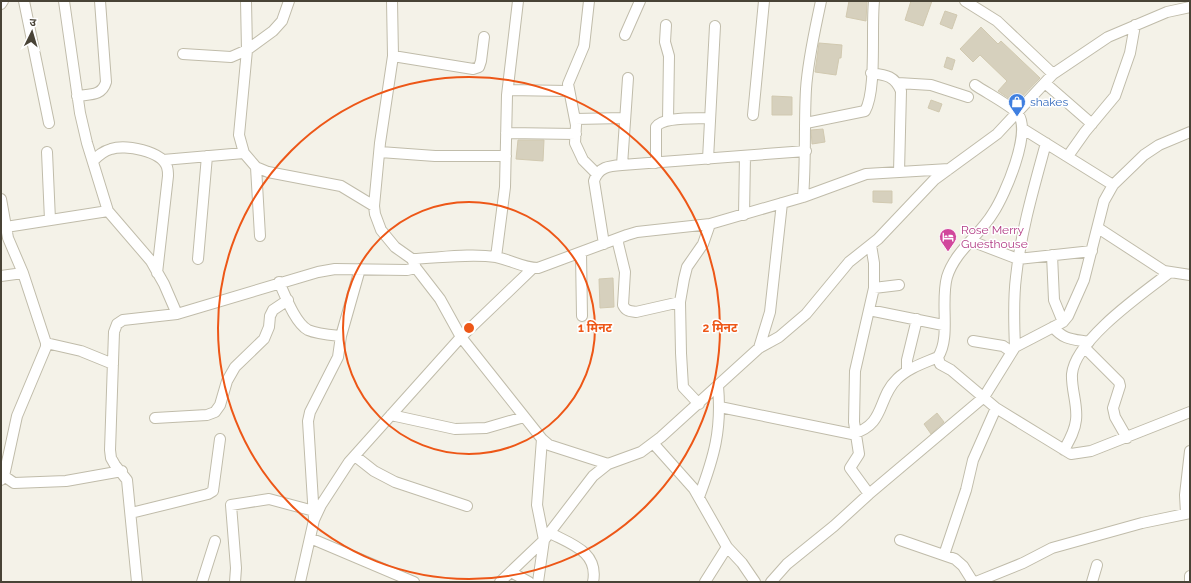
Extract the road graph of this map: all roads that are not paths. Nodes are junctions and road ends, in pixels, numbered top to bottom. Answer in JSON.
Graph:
{"nodes":[{"id":1,"x":3,"y":1,"type":"edge"},
{"id":2,"x":24,"y":1,"type":"edge"},
{"id":3,"x":64,"y":1,"type":"edge"},
{"id":4,"x":100,"y":1,"type":"edge"},
{"id":5,"x":246,"y":1,"type":"edge"},
{"id":6,"x":289,"y":1,"type":"edge"},
{"id":7,"x":392,"y":1,"type":"edge"},
{"id":8,"x":518,"y":1,"type":"edge"},
{"id":9,"x":588,"y":1,"type":"edge"},
{"id":10,"x":640,"y":1,"type":"edge"},
{"id":11,"x":764,"y":1,"type":"edge"},
{"id":12,"x":822,"y":1,"type":"edge"},
{"id":13,"x":874,"y":1,"type":"edge"},
{"id":14,"x":965,"y":1,"type":"edge"},
{"id":15,"x":1,"y":4,"type":"edge"},
{"id":16,"x":1184,"y":6,"type":"edge"},
{"id":17,"x":666,"y":25,"type":"dead end"},
{"id":18,"x":1135,"y":25,"type":"junction"},
{"id":19,"x":715,"y":26,"type":"dead end"},
{"id":20,"x":625,"y":36,"type":"dead end"},
{"id":21,"x":484,"y":37,"type":"dead end"},
{"id":22,"x":247,"y":50,"type":"junction"},
{"id":23,"x":184,"y":54,"type":"dead end"},
{"id":24,"x":393,"y":56,"type":"junction"},
{"id":25,"x":871,"y":73,"type":"junction"},
{"id":26,"x":1053,"y":74,"type":"junction"},
{"id":27,"x":628,"y":78,"type":"dead end"},
{"id":28,"x":898,"y":83,"type":"junction"},
{"id":29,"x":1045,"y":83,"type":"junction"},
{"id":30,"x":975,"y":85,"type":"dead end"},
{"id":31,"x":508,"y":90,"type":"junction"},
{"id":32,"x":568,"y":91,"type":"junction"},
{"id":33,"x":77,"y":96,"type":"junction"},
{"id":34,"x":968,"y":97,"type":"dead end"},
{"id":35,"x":1017,"y":112,"type":"junction"},
{"id":36,"x":753,"y":115,"type":"dead end"},
{"id":37,"x":624,"y":118,"type":"junction"},
{"id":38,"x":710,"y":118,"type":"junction"},
{"id":39,"x":575,"y":119,"type":"junction"},
{"id":40,"x":668,"y":120,"type":"junction"},
{"id":41,"x":48,"y":123,"type":"dead end"},
{"id":42,"x":806,"y":123,"type":"junction"},
{"id":43,"x":1092,"y":124,"type":"junction"},
{"id":44,"x":1023,"y":129,"type":"junction"},
{"id":45,"x":1190,"y":132,"type":"edge"},
{"id":46,"x":506,"y":133,"type":"junction"},
{"id":47,"x":576,"y":134,"type":"junction"},
{"id":48,"x":1046,"y":143,"type":"junction"},
{"id":49,"x":806,"y":151,"type":"junction"},
{"id":50,"x":47,"y":152,"type":"dead end"},
{"id":51,"x":380,"y":152,"type":"junction"},
{"id":52,"x":244,"y":153,"type":"junction"},
{"id":53,"x":207,"y":156,"type":"junction"},
{"id":54,"x":506,"y":156,"type":"junction"},
{"id":55,"x":745,"y":156,"type":"junction"},
{"id":56,"x":1068,"y":156,"type":"junction"},
{"id":57,"x":708,"y":159,"type":"junction"},
{"id":58,"x":162,"y":160,"type":"junction"},
{"id":59,"x":93,"y":161,"type":"junction"},
{"id":60,"x":656,"y":162,"type":"junction"},
{"id":61,"x":622,"y":165,"type":"junction"},
{"id":62,"x":256,"y":167,"type":"junction"},
{"id":63,"x":949,"y":169,"type":"junction"},
{"id":64,"x":899,"y":172,"type":"junction"},
{"id":65,"x":596,"y":173,"type":"junction"},
{"id":66,"x":1113,"y":185,"type":"junction"},
{"id":67,"x":803,"y":197,"type":"junction"},
{"id":68,"x":1,"y":199,"type":"edge"},
{"id":69,"x":782,"y":203,"type":"junction"},
{"id":70,"x":374,"y":206,"type":"junction"},
{"id":71,"x":108,"y":211,"type":"junction"},
{"id":72,"x":744,"y":215,"type":"junction"},
{"id":73,"x":50,"y":220,"type":"junction"},
{"id":74,"x":710,"y":224,"type":"junction"},
{"id":75,"x":6,"y":227,"type":"junction"},
{"id":76,"x":1098,"y":228,"type":"junction"},
{"id":77,"x":260,"y":236,"type":"dead end"},
{"id":78,"x":617,"y":239,"type":"junction"},
{"id":79,"x":970,"y":240,"type":"junction"},
{"id":80,"x":604,"y":244,"type":"junction"},
{"id":81,"x":871,"y":245,"type":"junction"},
{"id":82,"x":1092,"y":251,"type":"junction"},
{"id":83,"x":581,"y":253,"type":"junction"},
{"id":84,"x":1052,"y":255,"type":"junction"},
{"id":85,"x":496,"y":257,"type":"junction"},
{"id":86,"x":198,"y":259,"type":"dead end"},
{"id":87,"x":1018,"y":259,"type":"junction"},
{"id":88,"x":414,"y":263,"type":"junction"},
{"id":89,"x":533,"y":268,"type":"junction"},
{"id":90,"x":360,"y":269,"type":"junction"},
{"id":91,"x":23,"y":273,"type":"junction"},
{"id":92,"x":157,"y":273,"type":"junction"},
{"id":93,"x":1170,"y":273,"type":"junction"},
{"id":94,"x":1190,"y":275,"type":"edge"},
{"id":95,"x":1,"y":276,"type":"edge"},
{"id":96,"x":279,"y":282,"type":"junction"},
{"id":97,"x":899,"y":285,"type":"dead end"},
{"id":98,"x":874,"y":288,"type":"junction"},
{"id":99,"x":288,"y":300,"type":"junction"},
{"id":100,"x":680,"y":302,"type":"junction"},
{"id":101,"x":869,"y":310,"type":"junction"},
{"id":102,"x":177,"y":314,"type":"junction"},
{"id":103,"x":582,"y":316,"type":"dead end"},
{"id":104,"x":917,"y":319,"type":"junction"},
{"id":105,"x":1063,"y":322,"type":"junction"},
{"id":106,"x":943,"y":325,"type":"junction"},
{"id":107,"x":1053,"y":327,"type":"junction"},
{"id":108,"x":341,"y":336,"type":"junction"},
{"id":109,"x":461,"y":337,"type":"junction"},
{"id":110,"x":973,"y":341,"type":"dead end"},
{"id":111,"x":46,"y":343,"type":"junction"},
{"id":112,"x":1087,"y":345,"type":"junction"},
{"id":113,"x":759,"y":348,"type":"junction"},
{"id":114,"x":1013,"y":350,"type":"junction"},
{"id":115,"x":938,"y":357,"type":"junction"},
{"id":116,"x":113,"y":364,"type":"junction"},
{"id":117,"x":907,"y":371,"type":"junction"},
{"id":118,"x":718,"y":386,"type":"junction"},
{"id":119,"x":984,"y":397,"type":"junction"},
{"id":120,"x":699,"y":404,"type":"junction"},
{"id":121,"x":720,"y":407,"type":"junction"},
{"id":122,"x":996,"y":408,"type":"junction"},
{"id":123,"x":1190,"y":412,"type":"edge"},
{"id":124,"x":391,"y":415,"type":"junction"},
{"id":125,"x":524,"y":417,"type":"junction"},
{"id":126,"x":155,"y":418,"type":"dead end"},
{"id":127,"x":856,"y":433,"type":"junction"},
{"id":128,"x":1127,"y":438,"type":"junction"},
{"id":129,"x":220,"y":439,"type":"dead end"},
{"id":130,"x":542,"y":439,"type":"junction"},
{"id":131,"x":653,"y":443,"type":"junction"},
{"id":132,"x":1064,"y":450,"type":"junction"},
{"id":133,"x":1190,"y":451,"type":"edge"},
{"id":134,"x":355,"y":456,"type":"junction"},
{"id":135,"x":608,"y":464,"type":"junction"},
{"id":136,"x":122,"y":471,"type":"junction"},
{"id":137,"x":2,"y":478,"type":"edge"},
{"id":138,"x":869,"y":494,"type":"junction"},
{"id":139,"x":699,"y":497,"type":"junction"},
{"id":140,"x":467,"y":506,"type":"dead end"},
{"id":141,"x":131,"y":513,"type":"junction"},
{"id":142,"x":1188,"y":513,"type":"edge"},
{"id":143,"x":314,"y":515,"type":"junction"},
{"id":144,"x":547,"y":537,"type":"junction"},
{"id":145,"x":310,"y":538,"type":"junction"},
{"id":146,"x":900,"y":540,"type":"dead end"},
{"id":147,"x":215,"y":541,"type":"dead end"},
{"id":148,"x":726,"y":547,"type":"junction"},
{"id":149,"x":944,"y":555,"type":"junction"},
{"id":150,"x":1097,"y":565,"type":"dead end"},
{"id":151,"x":511,"y":572,"type":"junction"},
{"id":152,"x":1190,"y":576,"type":"edge"},
{"id":153,"x":137,"y":582,"type":"edge"},
{"id":154,"x":202,"y":582,"type":"edge"},
{"id":155,"x":235,"y":582,"type":"edge"},
{"id":156,"x":300,"y":582,"type":"edge"},
{"id":157,"x":414,"y":582,"type":"edge"},
{"id":158,"x":500,"y":582,"type":"edge"},
{"id":159,"x":529,"y":582,"type":"edge"},
{"id":160,"x":538,"y":582,"type":"edge"},
{"id":161,"x":593,"y":582,"type":"edge"},
{"id":162,"x":705,"y":582,"type":"edge"},
{"id":163,"x":755,"y":582,"type":"edge"},
{"id":164,"x":771,"y":582,"type":"edge"},
{"id":165,"x":975,"y":582,"type":"edge"},
{"id":166,"x":1092,"y":582,"type":"edge"},
{"id":167,"x":1190,"y":582,"type":"edge"}],
"edges":[{"from":1,"to":15,"type":"street"},
{"from":2,"to":41,"type":"street"},
{"from":3,"to":33,"type":"street"},
{"from":4,"to":33,"type":"street"},
{"from":5,"to":22,"type":"street"},
{"from":6,"to":22,"type":"street"},
{"from":7,"to":24,"type":"street"},
{"from":8,"to":31,"type":"street"},
{"from":9,"to":32,"type":"street"},
{"from":10,"to":20,"type":"street"},
{"from":11,"to":36,"type":"street"},
{"from":12,"to":42,"type":"street"},
{"from":13,"to":25,"type":"street"},
{"from":14,"to":26,"type":"street"},
{"from":16,"to":18,"type":"street"},
{"from":17,"to":40,"type":"street"},
{"from":18,"to":26,"type":"street"},
{"from":18,"to":43,"type":"street"},
{"from":19,"to":38,"type":"street"},
{"from":21,"to":24,"type":"street"},
{"from":22,"to":23,"type":"street"},
{"from":22,"to":52,"type":"street"},
{"from":24,"to":51,"type":"street"},
{"from":25,"to":28,"type":"street"},
{"from":25,"to":42,"type":"street"},
{"from":26,"to":29,"type":"street"},
{"from":27,"to":37,"type":"street"},
{"from":28,"to":34,"type":"street"},
{"from":28,"to":64,"type":"street"},
{"from":29,"to":35,"type":"street"},
{"from":29,"to":43,"type":"street"},
{"from":30,"to":35,"type":"street"},
{"from":31,"to":32,"type":"street"},
{"from":31,"to":46,"type":"street"},
{"from":32,"to":39,"type":"street"},
{"from":33,"to":59,"type":"street"},
{"from":35,"to":44,"type":"street"},
{"from":35,"to":63,"type":"street"},
{"from":37,"to":39,"type":"street"},
{"from":37,"to":61,"type":"street"},
{"from":38,"to":40,"type":"street"},
{"from":38,"to":57,"type":"street"},
{"from":39,"to":47,"type":"street"},
{"from":40,"to":60,"type":"street"},
{"from":42,"to":49,"type":"street"},
{"from":43,"to":56,"type":"street"},
{"from":44,"to":48,"type":"street"},
{"from":44,"to":79,"type":"street"},
{"from":45,"to":66,"type":"street"},
{"from":46,"to":47,"type":"street"},
{"from":46,"to":54,"type":"street"},
{"from":47,"to":65,"type":"street"},
{"from":48,"to":56,"type":"street"},
{"from":48,"to":87,"type":"street"},
{"from":49,"to":55,"type":"street"},
{"from":49,"to":67,"type":"street"},
{"from":50,"to":73,"type":"street"},
{"from":51,"to":54,"type":"street"},
{"from":51,"to":70,"type":"street"},
{"from":52,"to":53,"type":"street"},
{"from":52,"to":62,"type":"street"},
{"from":53,"to":58,"type":"street"},
{"from":53,"to":86,"type":"street"},
{"from":54,"to":85,"type":"street"},
{"from":55,"to":57,"type":"street"},
{"from":55,"to":72,"type":"street"},
{"from":56,"to":66,"type":"street"},
{"from":57,"to":60,"type":"street"},
{"from":58,"to":59,"type":"street"},
{"from":58,"to":92,"type":"street"},
{"from":59,"to":71,"type":"street"},
{"from":60,"to":61,"type":"street"},
{"from":61,"to":65,"type":"street"},
{"from":62,"to":70,"type":"street"},
{"from":62,"to":77,"type":"street"},
{"from":63,"to":64,"type":"street"},
{"from":63,"to":81,"type":"street"},
{"from":64,"to":67,"type":"street"},
{"from":65,"to":80,"type":"street"},
{"from":66,"to":76,"type":"street"},
{"from":67,"to":69,"type":"street"},
{"from":68,"to":75,"type":"street"},
{"from":69,"to":72,"type":"street"},
{"from":69,"to":113,"type":"street"},
{"from":70,"to":88,"type":"street"},
{"from":71,"to":73,"type":"street"},
{"from":71,"to":92,"type":"street"},
{"from":72,"to":74,"type":"street"},
{"from":73,"to":75,"type":"street"},
{"from":74,"to":78,"type":"street"},
{"from":74,"to":100,"type":"street"},
{"from":75,"to":91,"type":"street"},
{"from":76,"to":82,"type":"street"},
{"from":76,"to":93,"type":"street"},
{"from":78,"to":80,"type":"street"},
{"from":78,"to":100,"type":"street"},
{"from":79,"to":87,"type":"street"},
{"from":79,"to":106,"type":"street"},
{"from":80,"to":83,"type":"street"},
{"from":81,"to":98,"type":"street"},
{"from":81,"to":113,"type":"street"},
{"from":82,"to":84,"type":"street"},
{"from":82,"to":105,"type":"street"},
{"from":83,"to":89,"type":"street"},
{"from":83,"to":103,"type":"street"},
{"from":84,"to":87,"type":"street"},
{"from":84,"to":105,"type":"street"},
{"from":85,"to":88,"type":"street"},
{"from":85,"to":89,"type":"street"},
{"from":87,"to":114,"type":"street"},
{"from":88,"to":90,"type":"street"},
{"from":88,"to":109,"type":"street"},
{"from":89,"to":109,"type":"street"},
{"from":90,"to":96,"type":"street"},
{"from":90,"to":108,"type":"street"},
{"from":91,"to":95,"type":"street"},
{"from":91,"to":111,"type":"street"},
{"from":92,"to":102,"type":"street"},
{"from":93,"to":94,"type":"street"},
{"from":93,"to":112,"type":"street"},
{"from":96,"to":99,"type":"street"},
{"from":96,"to":102,"type":"street"},
{"from":97,"to":98,"type":"street"},
{"from":98,"to":101,"type":"street"},
{"from":99,"to":108,"type":"street"},
{"from":99,"to":126,"type":"street"},
{"from":100,"to":120,"type":"street"},
{"from":101,"to":104,"type":"street"},
{"from":101,"to":127,"type":"street"},
{"from":102,"to":116,"type":"street"},
{"from":104,"to":106,"type":"street"},
{"from":104,"to":117,"type":"street"},
{"from":105,"to":107,"type":"street"},
{"from":106,"to":115,"type":"street"},
{"from":107,"to":112,"type":"street"},
{"from":107,"to":114,"type":"street"},
{"from":108,"to":143,"type":"street"},
{"from":109,"to":124,"type":"street"},
{"from":109,"to":125,"type":"street"},
{"from":110,"to":114,"type":"street"},
{"from":111,"to":116,"type":"street"},
{"from":111,"to":137,"type":"street"},
{"from":112,"to":128,"type":"street"},
{"from":112,"to":132,"type":"street"},
{"from":113,"to":118,"type":"street"},
{"from":114,"to":119,"type":"street"},
{"from":115,"to":117,"type":"street"},
{"from":115,"to":119,"type":"street"},
{"from":116,"to":136,"type":"street"},
{"from":117,"to":127,"type":"street"},
{"from":118,"to":120,"type":"street"},
{"from":118,"to":121,"type":"street"},
{"from":119,"to":122,"type":"street"},
{"from":119,"to":138,"type":"street"},
{"from":120,"to":131,"type":"street"},
{"from":121,"to":127,"type":"street"},
{"from":121,"to":139,"type":"street"},
{"from":122,"to":132,"type":"street"},
{"from":122,"to":149,"type":"street"},
{"from":123,"to":128,"type":"street"},
{"from":124,"to":125,"type":"street"},
{"from":124,"to":134,"type":"street"},
{"from":125,"to":130,"type":"street"},
{"from":127,"to":138,"type":"street"},
{"from":128,"to":132,"type":"street"},
{"from":129,"to":141,"type":"street"},
{"from":130,"to":135,"type":"street"},
{"from":130,"to":144,"type":"street"},
{"from":131,"to":135,"type":"street"},
{"from":131,"to":139,"type":"street"},
{"from":133,"to":142,"type":"street"},
{"from":134,"to":140,"type":"street"},
{"from":134,"to":143,"type":"street"},
{"from":135,"to":144,"type":"street"},
{"from":136,"to":137,"type":"street"},
{"from":136,"to":141,"type":"street"},
{"from":138,"to":164,"type":"street"},
{"from":139,"to":148,"type":"street"},
{"from":141,"to":153,"type":"street"},
{"from":142,"to":165,"type":"street"},
{"from":143,"to":145,"type":"street"},
{"from":143,"to":155,"type":"street"},
{"from":144,"to":151,"type":"street"},
{"from":144,"to":160,"type":"street"},
{"from":144,"to":161,"type":"street"},
{"from":145,"to":156,"type":"street"},
{"from":145,"to":157,"type":"street"},
{"from":146,"to":149,"type":"street"},
{"from":147,"to":154,"type":"street"},
{"from":148,"to":162,"type":"street"},
{"from":148,"to":163,"type":"street"},
{"from":149,"to":165,"type":"street"},
{"from":150,"to":166,"type":"street"},
{"from":151,"to":158,"type":"street"},
{"from":151,"to":159,"type":"street"},
{"from":152,"to":167,"type":"street"}]}
